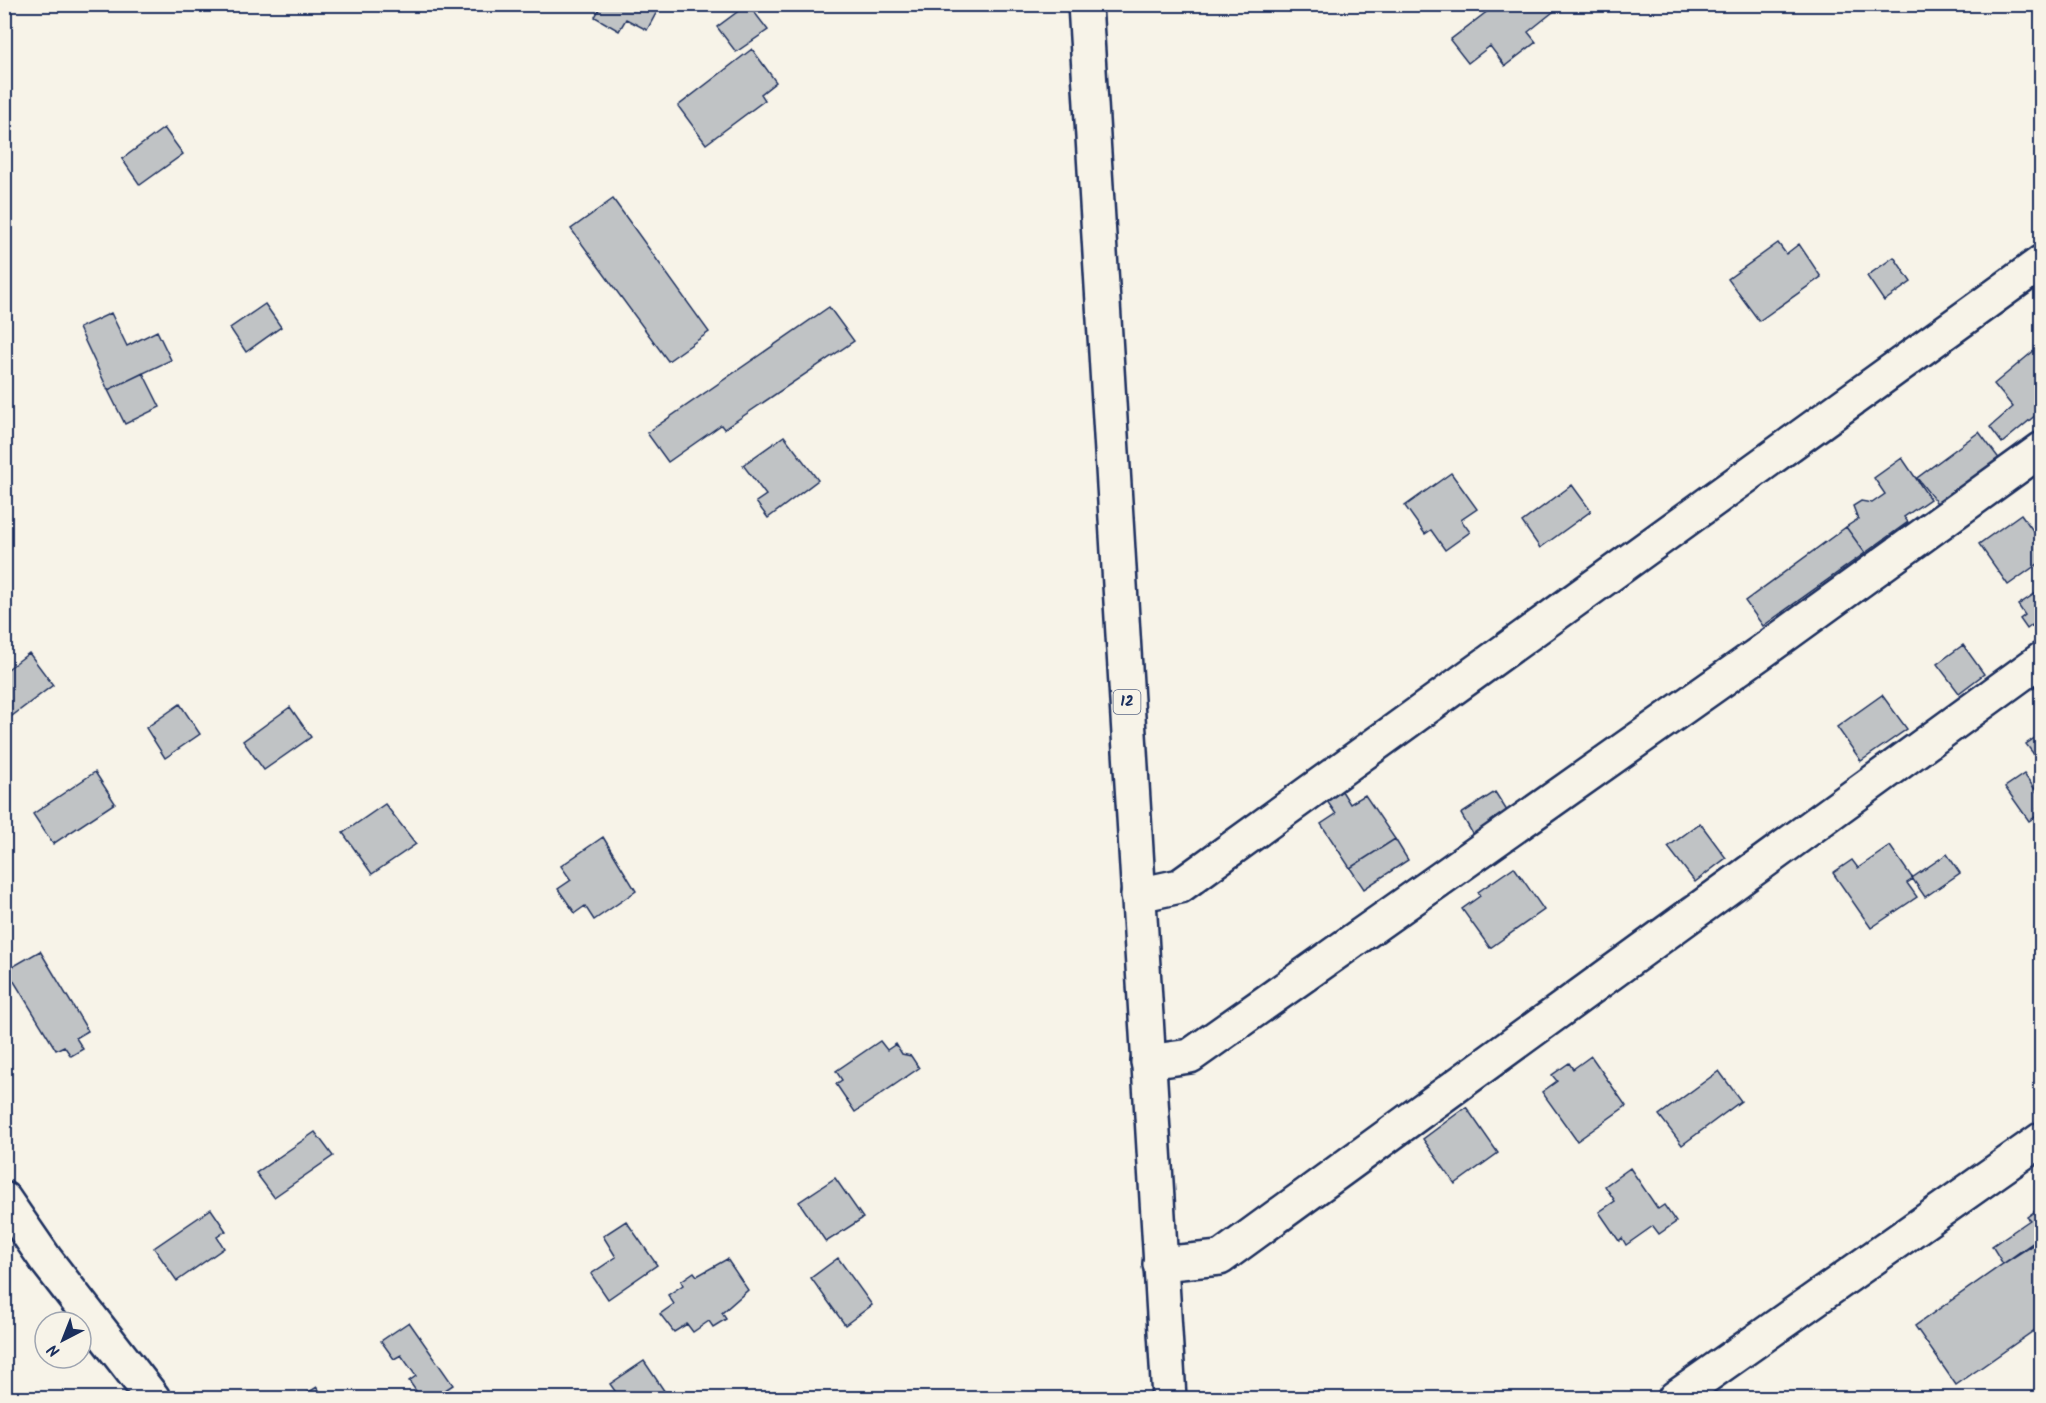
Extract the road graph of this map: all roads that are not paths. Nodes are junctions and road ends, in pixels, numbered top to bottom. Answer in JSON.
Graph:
{"nodes":[{"id":1,"x":1085,"y":4,"type":"edge"},
{"id":2,"x":2042,"y":261,"type":"edge"},
{"id":3,"x":2042,"y":449,"type":"edge"},
{"id":4,"x":2042,"y":659,"type":"edge"},
{"id":5,"x":1138,"y":895,"type":"junction"},
{"id":6,"x":1148,"y":1062,"type":"junction"},
{"id":7,"x":2042,"y":1138,"type":"edge"},
{"id":8,"x":4,"y":1199,"type":"edge"},
{"id":9,"x":1160,"y":1264,"type":"junction"},
{"id":10,"x":153,"y":1398,"type":"edge"},
{"id":11,"x":1169,"y":1398,"type":"edge"},
{"id":12,"x":1675,"y":1398,"type":"edge"}],
"edges":[{"from":1,"to":5,"type":"street","number":"12"},
{"from":2,"to":5,"type":"street"},
{"from":3,"to":6,"type":"street"},
{"from":4,"to":9,"type":"street"},
{"from":5,"to":6,"type":"street","number":"12"},
{"from":6,"to":9,"type":"street","number":"12"},
{"from":7,"to":12,"type":"street"},
{"from":8,"to":10,"type":"street"},
{"from":9,"to":11,"type":"street","number":"12"}]}
